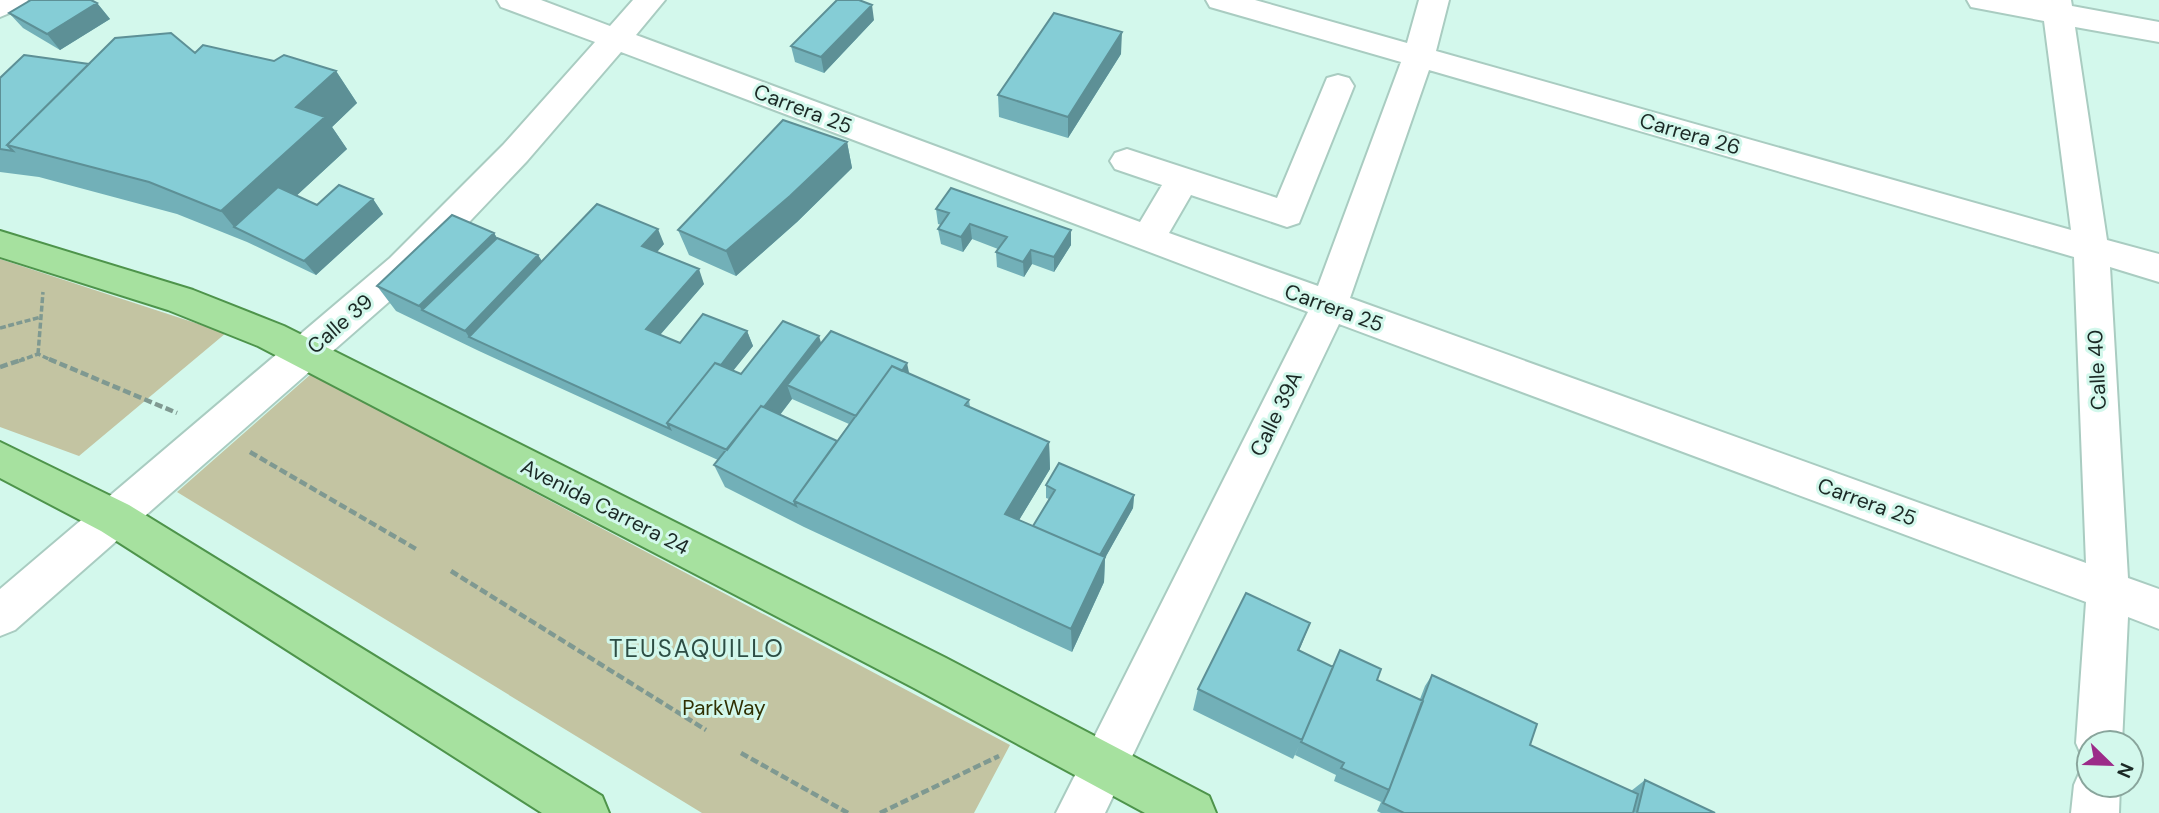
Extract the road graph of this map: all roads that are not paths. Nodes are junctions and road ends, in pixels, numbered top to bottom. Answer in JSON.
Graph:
{"nodes":[{"id":1,"x":13,"y":0,"type":"edge"},
{"id":2,"x":512,"y":0,"type":"edge"},
{"id":3,"x":650,"y":0,"type":"edge"},
{"id":4,"x":1222,"y":0,"type":"edge"},
{"id":5,"x":1434,"y":0,"type":"edge"},
{"id":6,"x":1982,"y":0,"type":"edge"},
{"id":7,"x":0,"y":7,"type":"edge"},
{"id":8,"x":2058,"y":8,"type":"edge"},
{"id":9,"x":2159,"y":32,"type":"edge"},
{"id":10,"x":618,"y":38,"type":"junction"},
{"id":11,"x":1419,"y":55,"type":"junction"},
{"id":12,"x":1338,"y":86,"type":"dead end"},
{"id":13,"x":1127,"y":162,"type":"dead end"},
{"id":14,"x":1182,"y":180,"type":"junction"},
{"id":15,"x":1148,"y":239,"type":"junction"},
{"id":16,"x":0,"y":244,"type":"edge"},
{"id":17,"x":2091,"y":249,"type":"junction"},
{"id":18,"x":2159,"y":268,"type":"edge"},
{"id":19,"x":1329,"y":306,"type":"junction"},
{"id":20,"x":305,"y":354,"type":"junction"},
{"id":21,"x":0,"y":459,"type":"edge"},
{"id":22,"x":116,"y":518,"type":"junction"},
{"id":23,"x":2108,"y":591,"type":"junction"},
{"id":24,"x":2159,"y":609,"type":"edge"},
{"id":25,"x":0,"y":616,"type":"edge"},
{"id":26,"x":2100,"y":729,"type":"edge"},
{"id":27,"x":1104,"y":765,"type":"junction"},
{"id":28,"x":584,"y":813,"type":"edge"},
{"id":29,"x":1080,"y":813,"type":"edge"},
{"id":30,"x":1192,"y":813,"type":"edge"}],
"edges":[{"from":1,"to":7,"type":"street"},
{"from":2,"to":10,"type":"street","name":"Carrera 25"},
{"from":3,"to":10,"type":"street","name":"Calle 39"},
{"from":4,"to":11,"type":"street","name":"Carrera 26"},
{"from":5,"to":11,"type":"street","name":"Calle 39A"},
{"from":6,"to":8,"type":"street"},
{"from":8,"to":9,"type":"street"},
{"from":8,"to":17,"type":"street","name":"Calle 40"},
{"from":10,"to":15,"type":"street","name":"Carrera 25"},
{"from":10,"to":20,"type":"street","name":"Calle 39"},
{"from":11,"to":17,"type":"street","name":"Carrera 26"},
{"from":11,"to":19,"type":"street","name":"Calle 39A"},
{"from":12,"to":14,"type":"street"},
{"from":13,"to":14,"type":"street"},
{"from":14,"to":15,"type":"street"},
{"from":15,"to":19,"type":"street","name":"Carrera 25"},
{"from":16,"to":20,"type":"main road","name":"Avenida Carrera 24"},
{"from":17,"to":18,"type":"street","name":"Carrera 26"},
{"from":17,"to":23,"type":"street","name":"Calle 40"},
{"from":19,"to":23,"type":"street","name":"Carrera 25"},
{"from":19,"to":27,"type":"street","name":"Calle 39A"},
{"from":20,"to":22,"type":"street","name":"Calle 39"},
{"from":20,"to":27,"type":"main road","name":"Avenida Carrera 24"},
{"from":21,"to":22,"type":"main road"},
{"from":22,"to":25,"type":"street","name":"Calle 39"},
{"from":22,"to":28,"type":"main road"},
{"from":23,"to":24,"type":"street","name":"Carrera 25"},
{"from":23,"to":26,"type":"street","name":"Calle 40"},
{"from":27,"to":29,"type":"street","name":"Calle 39A"},
{"from":27,"to":30,"type":"main road","name":"Avenida Carrera 24"}]}
